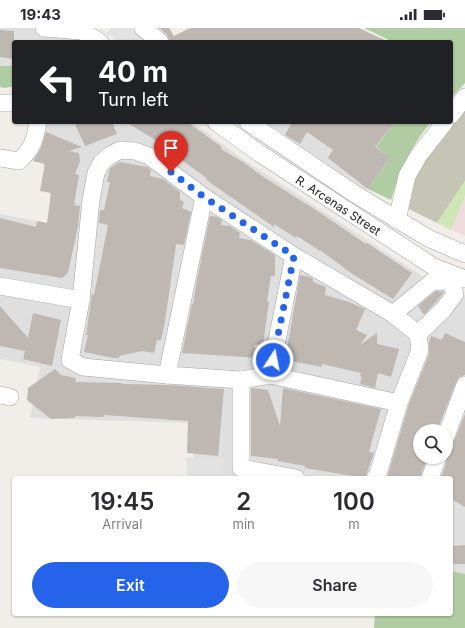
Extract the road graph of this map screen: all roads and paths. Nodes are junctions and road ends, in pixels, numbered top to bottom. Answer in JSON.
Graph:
{"nodes":[{"id":1,"x":44,"y":28,"type":"edge"},
{"id":2,"x":143,"y":28,"type":"edge"},
{"id":3,"x":97,"y":40,"type":"edge"},
{"id":4,"x":158,"y":40,"type":"edge"},
{"id":5,"x":465,"y":97,"type":"edge"},
{"id":6,"x":0,"y":103,"type":"edge"},
{"id":7,"x":12,"y":103,"type":"edge"},
{"id":8,"x":453,"y":112,"type":"edge"},
{"id":9,"x":38,"y":124,"type":"edge"},
{"id":10,"x":219,"y":124,"type":"edge"},
{"id":11,"x":251,"y":124,"type":"edge"},
{"id":12,"x":443,"y":124,"type":"edge"},
{"id":13,"x":0,"y":158,"type":"edge"},
{"id":14,"x":204,"y":197,"type":"junction"},
{"id":15,"x":397,"y":220,"type":"junction"},
{"id":16,"x":465,"y":254,"type":"edge"},
{"id":17,"x":294,"y":256,"type":"junction"},
{"id":18,"x":465,"y":257,"type":"edge"},
{"id":19,"x":457,"y":279,"type":"edge"},
{"id":20,"x":0,"y":286,"type":"edge"},
{"id":21,"x":81,"y":300,"type":"junction"},
{"id":22,"x":393,"y":314,"type":"junction"},
{"id":23,"x":418,"y":334,"type":"junction"},
{"id":24,"x":167,"y":375,"type":"junction"},
{"id":25,"x":270,"y":375,"type":"junction"},
{"id":26,"x":241,"y":380,"type":"junction"},
{"id":27,"x":465,"y":385,"type":"edge"},
{"id":28,"x":400,"y":403,"type":"junction"},
{"id":29,"x":450,"y":424,"type":"edge"},
{"id":30,"x":435,"y":464,"type":"edge"},
{"id":31,"x":285,"y":476,"type":"edge"},
{"id":32,"x":376,"y":476,"type":"edge"},
{"id":33,"x":431,"y":476,"type":"edge"}],
"edges":[{"from":1,"to":3,"type":"street"},
{"from":2,"to":4,"type":"street"},
{"from":5,"to":8,"type":"street"},
{"from":6,"to":7,"type":"street"},
{"from":9,"to":13,"type":"street"},
{"from":10,"to":19,"type":"street","name":"R. Arcenas Street"},
{"from":11,"to":15,"type":"street","name":"R. Arcenas Street"},
{"from":12,"to":15,"type":"street"},
{"from":14,"to":17,"type":"street"},
{"from":14,"to":21,"type":"street"},
{"from":14,"to":24,"type":"street"},
{"from":15,"to":16,"type":"street","name":"R. Arcenas Street"},
{"from":17,"to":22,"type":"street"},
{"from":17,"to":25,"type":"street"},
{"from":18,"to":19,"type":"street"},
{"from":19,"to":22,"type":"street"},
{"from":19,"to":23,"type":"street"},
{"from":20,"to":21,"type":"street"},
{"from":21,"to":24,"type":"street"},
{"from":22,"to":23,"type":"street"},
{"from":23,"to":28,"type":"street"},
{"from":24,"to":26,"type":"street"},
{"from":25,"to":26,"type":"street"},
{"from":25,"to":28,"type":"street"},
{"from":26,"to":31,"type":"street"},
{"from":27,"to":29,"type":"street"},
{"from":28,"to":32,"type":"street"},
{"from":30,"to":33,"type":"street"}]}
